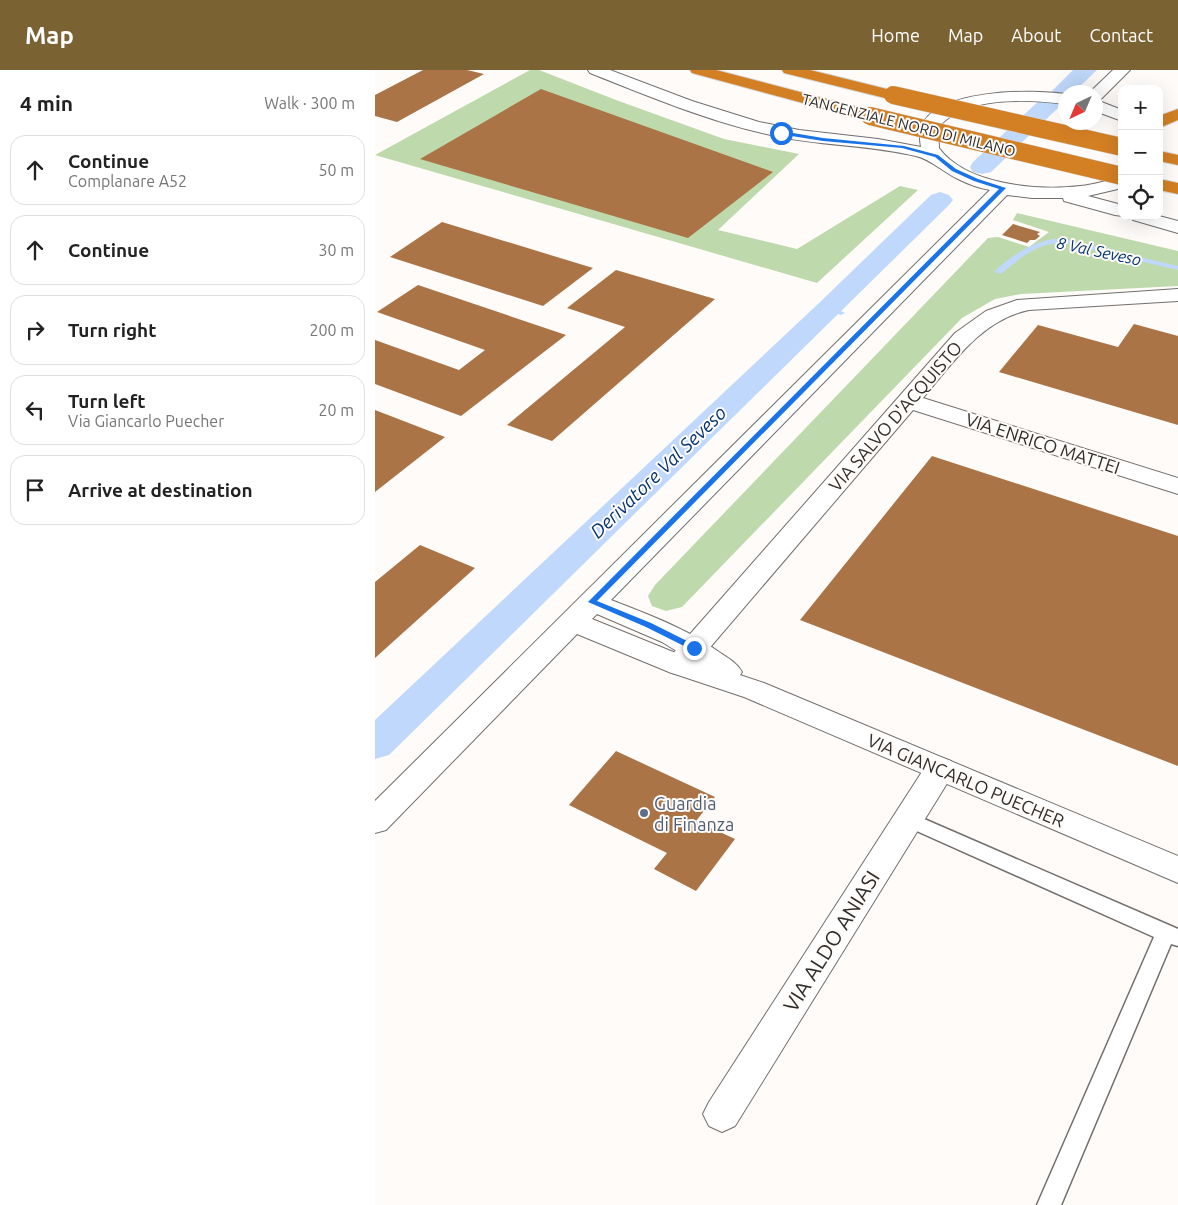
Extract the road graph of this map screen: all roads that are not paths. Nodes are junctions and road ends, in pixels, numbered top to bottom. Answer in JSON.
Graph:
{"nodes":[{"id":1,"x":596,"y":70,"type":"edge"},
{"id":2,"x":698,"y":70,"type":"edge"},
{"id":3,"x":790,"y":70,"type":"edge"},
{"id":4,"x":1122,"y":70,"type":"edge"},
{"id":5,"x":1103,"y":88,"type":"edge"},
{"id":6,"x":1058,"y":97,"type":"edge"},
{"id":7,"x":1103,"y":108,"type":"edge"},
{"id":8,"x":1118,"y":114,"type":"edge"},
{"id":9,"x":1178,"y":114,"type":"edge"},
{"id":10,"x":1163,"y":121,"type":"edge"},
{"id":11,"x":928,"y":135,"type":"junction"},
{"id":12,"x":881,"y":144,"type":"junction"},
{"id":13,"x":1118,"y":147,"type":"edge"},
{"id":14,"x":936,"y":156,"type":"junction"},
{"id":15,"x":1163,"y":157,"type":"edge"},
{"id":16,"x":1178,"y":160,"type":"edge"},
{"id":17,"x":1117,"y":182,"type":"edge"},
{"id":18,"x":1163,"y":185,"type":"edge"},
{"id":19,"x":1003,"y":188,"type":"junction"},
{"id":20,"x":1178,"y":189,"type":"edge"},
{"id":21,"x":1058,"y":193,"type":"junction"},
{"id":22,"x":1118,"y":207,"type":"edge"},
{"id":23,"x":1118,"y":209,"type":"edge"},
{"id":24,"x":1154,"y":220,"type":"edge"},
{"id":25,"x":1178,"y":227,"type":"edge"},
{"id":26,"x":1178,"y":295,"type":"edge"},
{"id":27,"x":909,"y":401,"type":"junction"},
{"id":28,"x":1178,"y":486,"type":"edge"},
{"id":29,"x":592,"y":602,"type":"junction"},
{"id":30,"x":573,"y":622,"type":"junction"},
{"id":31,"x":687,"y":656,"type":"junction"},
{"id":32,"x":940,"y":769,"type":"junction"},
{"id":33,"x":909,"y":820,"type":"junction"},
{"id":34,"x":375,"y":821,"type":"edge"},
{"id":35,"x":1178,"y":870,"type":"edge"},
{"id":36,"x":1172,"y":935,"type":"edge"},
{"id":37,"x":722,"y":1114,"type":"dead end"},
{"id":38,"x":1049,"y":1205,"type":"edge"}],
"edges":[{"from":1,"to":12,"type":"main road"},
{"from":2,"to":17,"type":"highway","name":"TANGENZIALE NORD DI MILANO","bridge":true},
{"from":3,"to":13,"type":"highway","name":"TANGENZIALE NORD DI MILANO","bridge":true},
{"from":4,"to":5,"type":"main road"},
{"from":6,"to":11,"type":"main road"},
{"from":7,"to":8,"type":"main road"},
{"from":9,"to":10,"type":"highway"},
{"from":11,"to":12,"type":"main road"},
{"from":11,"to":14,"type":"main road"},
{"from":12,"to":14,"type":"main road"},
{"from":14,"to":19,"type":"main road"},
{"from":15,"to":16,"type":"highway"},
{"from":17,"to":21,"type":"main road"},
{"from":17,"to":22,"type":"main road"},
{"from":18,"to":20,"type":"highway"},
{"from":19,"to":21,"type":"main road"},
{"from":19,"to":29,"type":"main road"},
{"from":21,"to":23,"type":"main road"},
{"from":24,"to":25,"type":"main road"},
{"from":26,"to":27,"type":"main road","name":"VIA SALVO D'ACQUISTO"},
{"from":27,"to":28,"type":"main road","name":"VIA ENRICO MATTEI"},
{"from":27,"to":31,"type":"main road","name":"VIA SALVO D'ACQUISTO"},
{"from":29,"to":30,"type":"main road"},
{"from":29,"to":31,"type":"main road","name":"VIA GIANCARLO PUECHER"},
{"from":30,"to":31,"type":"main road","name":"VIA GIANCARLO PUECHER"},
{"from":30,"to":34,"type":"main road"},
{"from":31,"to":32,"type":"main road","name":"VIA GIANCARLO PUECHER"},
{"from":32,"to":33,"type":"main road","name":"VIA ALDO ANIASI"},
{"from":32,"to":35,"type":"main road","name":"VIA GIANCARLO PUECHER"},
{"from":33,"to":36,"type":"lane"},
{"from":33,"to":37,"type":"main road","name":"VIA ALDO ANIASI"},
{"from":36,"to":38,"type":"lane"}]}
